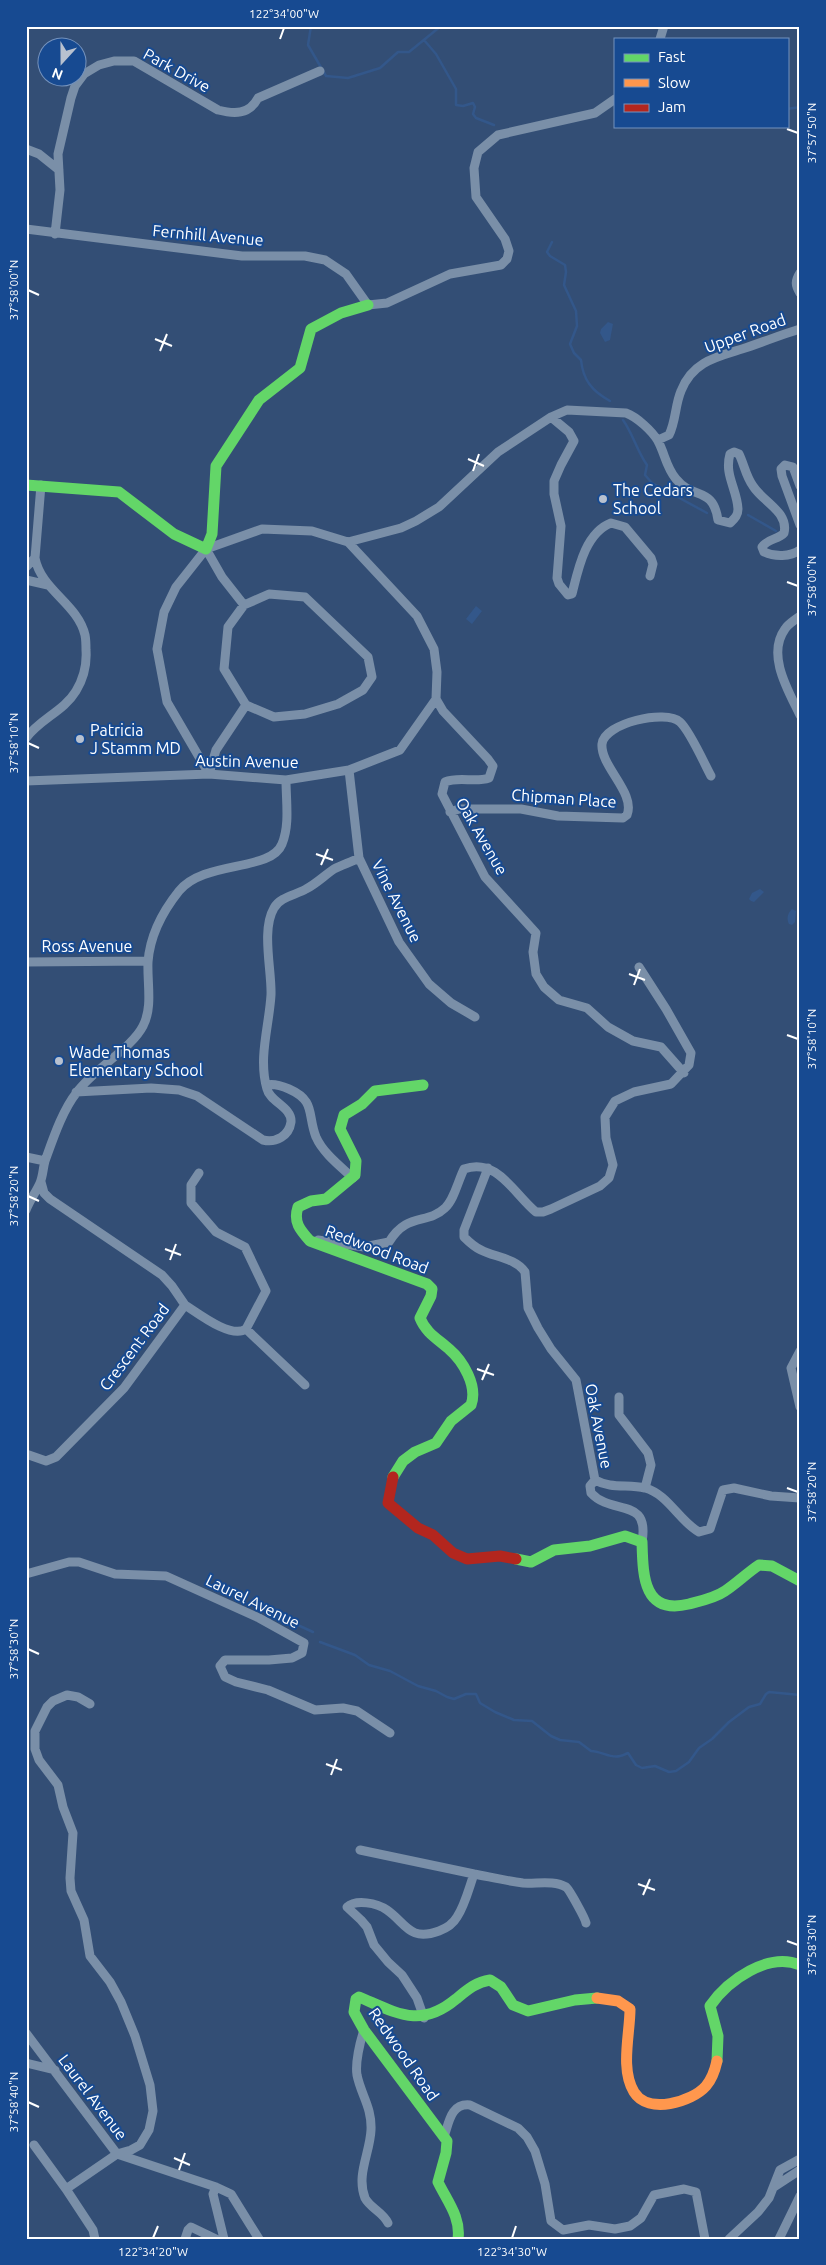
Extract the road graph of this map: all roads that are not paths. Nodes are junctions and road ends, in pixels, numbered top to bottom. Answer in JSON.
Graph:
{"nodes":[{"id":1,"x":664,"y":26,"type":"edge"},
{"id":2,"x":660,"y":38,"type":"edge"},
{"id":3,"x":320,"y":71,"type":"dead end"},
{"id":4,"x":614,"y":100,"type":"edge"},
{"id":5,"x":26,"y":149,"type":"edge"},
{"id":6,"x":59,"y":170,"type":"junction"},
{"id":7,"x":26,"y":229,"type":"edge"},
{"id":8,"x":55,"y":234,"type":"junction"},
{"id":9,"x":800,"y":273,"type":"edge"},
{"id":10,"x":800,"y":293,"type":"edge"},
{"id":11,"x":368,"y":305,"type":"junction"},
{"id":12,"x":800,"y":329,"type":"edge"},
{"id":13,"x":550,"y":417,"type":"junction"},
{"id":14,"x":658,"y":440,"type":"junction"},
{"id":15,"x":26,"y":485,"type":"edge"},
{"id":16,"x":41,"y":485,"type":"junction"},
{"id":17,"x":800,"y":486,"type":"edge"},
{"id":18,"x":800,"y":524,"type":"edge"},
{"id":19,"x":348,"y":542,"type":"junction"},
{"id":20,"x":206,"y":549,"type":"junction"},
{"id":21,"x":800,"y":550,"type":"edge"},
{"id":22,"x":35,"y":558,"type":"junction"},
{"id":23,"x":26,"y":567,"type":"edge"},
{"id":24,"x":650,"y":576,"type":"dead end"},
{"id":25,"x":26,"y":580,"type":"edge"},
{"id":26,"x":48,"y":585,"type":"junction"},
{"id":27,"x":244,"y":605,"type":"junction"},
{"id":28,"x":800,"y":616,"type":"edge"},
{"id":29,"x":436,"y":700,"type":"junction"},
{"id":30,"x":246,"y":705,"type":"junction"},
{"id":31,"x":800,"y":715,"type":"edge"},
{"id":32,"x":30,"y":730,"type":"edge"},
{"id":33,"x":26,"y":738,"type":"edge"},
{"id":34,"x":349,"y":770,"type":"junction"},
{"id":35,"x":209,"y":774,"type":"junction"},
{"id":36,"x":711,"y":776,"type":"dead end"},
{"id":37,"x":286,"y":780,"type":"junction"},
{"id":38,"x":26,"y":781,"type":"edge"},
{"id":39,"x":450,"y":812,"type":"junction"},
{"id":40,"x":359,"y":858,"type":"junction"},
{"id":41,"x":148,"y":961,"type":"junction"},
{"id":42,"x":26,"y":962,"type":"edge"},
{"id":43,"x":639,"y":967,"type":"dead end"},
{"id":44,"x":476,"y":1017,"type":"dead end"},
{"id":45,"x":684,"y":1073,"type":"junction"},
{"id":46,"x":266,"y":1085,"type":"junction"},
{"id":47,"x":423,"y":1086,"type":"dead end"},
{"id":48,"x":76,"y":1092,"type":"junction"},
{"id":49,"x":26,"y":1156,"type":"edge"},
{"id":50,"x":45,"y":1161,"type":"junction"},
{"id":51,"x":488,"y":1168,"type":"junction"},
{"id":52,"x":199,"y":1173,"type":"dead end"},
{"id":53,"x":353,"y":1178,"type":"junction"},
{"id":54,"x":41,"y":1182,"type":"junction"},
{"id":55,"x":26,"y":1210,"type":"edge"},
{"id":56,"x":310,"y":1241,"type":"junction"},
{"id":57,"x":185,"y":1305,"type":"junction"},
{"id":58,"x":246,"y":1329,"type":"junction"},
{"id":59,"x":800,"y":1351,"type":"edge"},
{"id":60,"x":305,"y":1385,"type":"dead end"},
{"id":61,"x":619,"y":1397,"type":"dead end"},
{"id":62,"x":800,"y":1408,"type":"edge"},
{"id":63,"x":26,"y":1454,"type":"edge"},
{"id":64,"x":595,"y":1480,"type":"junction"},
{"id":65,"x":645,"y":1488,"type":"junction"},
{"id":66,"x":800,"y":1498,"type":"edge"},
{"id":67,"x":642,"y":1542,"type":"junction"},
{"id":68,"x":26,"y":1574,"type":"edge"},
{"id":69,"x":800,"y":1581,"type":"edge"},
{"id":70,"x":90,"y":1704,"type":"dead end"},
{"id":71,"x":390,"y":1733,"type":"dead end"},
{"id":72,"x":360,"y":1850,"type":"dead end"},
{"id":73,"x":474,"y":1874,"type":"junction"},
{"id":74,"x":586,"y":1923,"type":"dead end"},
{"id":75,"x":800,"y":1965,"type":"edge"},
{"id":76,"x":424,"y":2018,"type":"junction"},
{"id":77,"x":364,"y":2030,"type":"junction"},
{"id":78,"x":26,"y":2033,"type":"edge"},
{"id":79,"x":26,"y":2063,"type":"edge"},
{"id":80,"x":55,"y":2070,"type":"junction"},
{"id":81,"x":444,"y":2137,"type":"junction"},
{"id":82,"x":34,"y":2145,"type":"dead end"},
{"id":83,"x":117,"y":2154,"type":"junction"},
{"id":84,"x":800,"y":2159,"type":"edge"},
{"id":85,"x":800,"y":2170,"type":"edge"},
{"id":86,"x":216,"y":2187,"type":"junction"},
{"id":87,"x":774,"y":2187,"type":"junction"},
{"id":88,"x":66,"y":2189,"type":"junction"},
{"id":89,"x":800,"y":2196,"type":"edge"},
{"id":90,"x":388,"y":2223,"type":"dead end"},
{"id":91,"x":95,"y":2239,"type":"edge"},
{"id":92,"x":185,"y":2239,"type":"edge"},
{"id":93,"x":216,"y":2239,"type":"edge"},
{"id":94,"x":224,"y":2239,"type":"edge"},
{"id":95,"x":259,"y":2239,"type":"edge"},
{"id":96,"x":458,"y":2239,"type":"edge"},
{"id":97,"x":705,"y":2239,"type":"edge"},
{"id":98,"x":729,"y":2239,"type":"edge"},
{"id":99,"x":779,"y":2239,"type":"edge"}],
"edges":[{"from":1,"to":2,"type":"street"},
{"from":3,"to":6,"type":"street","name":"Park Drive"},
{"from":4,"to":11,"type":"street"},
{"from":5,"to":6,"type":"street"},
{"from":6,"to":8,"type":"street","name":"Park Drive"},
{"from":7,"to":8,"type":"street","name":"Fernhill Avenue"},
{"from":8,"to":11,"type":"street","name":"Fernhill Avenue"},
{"from":9,"to":10,"type":"street","name":"Upper Road"},
{"from":11,"to":20,"type":"street"},
{"from":12,"to":14,"type":"street","name":"Upper Road"},
{"from":13,"to":14,"type":"street"},
{"from":13,"to":19,"type":"street"},
{"from":13,"to":24,"type":"street"},
{"from":14,"to":21,"type":"street"},
{"from":15,"to":16,"type":"street"},
{"from":16,"to":20,"type":"street"},
{"from":16,"to":22,"type":"street"},
{"from":17,"to":18,"type":"street"},
{"from":19,"to":20,"type":"street"},
{"from":19,"to":29,"type":"street"},
{"from":20,"to":27,"type":"street"},
{"from":20,"to":35,"type":"street"},
{"from":22,"to":23,"type":"street"},
{"from":22,"to":26,"type":"street"},
{"from":25,"to":26,"type":"street"},
{"from":26,"to":32,"type":"street"},
{"from":27,"to":30,"type":"street"},
{"from":27,"to":30,"type":"street"},
{"from":28,"to":31,"type":"street"},
{"from":29,"to":34,"type":"street","name":"Austin Avenue"},
{"from":29,"to":39,"type":"street","name":"Oak Avenue"},
{"from":30,"to":35,"type":"street"},
{"from":32,"to":33,"type":"street"},
{"from":34,"to":37,"type":"street","name":"Austin Avenue"},
{"from":34,"to":40,"type":"street","name":"Vine Avenue"},
{"from":35,"to":37,"type":"street","name":"Austin Avenue"},
{"from":35,"to":38,"type":"street","name":"Austin Avenue"},
{"from":36,"to":39,"type":"street","name":"Chipman Place"},
{"from":37,"to":41,"type":"street"},
{"from":39,"to":45,"type":"street","name":"Oak Avenue"},
{"from":40,"to":44,"type":"street","name":"Vine Avenue"},
{"from":40,"to":46,"type":"street"},
{"from":41,"to":42,"type":"street","name":"Ross Avenue"},
{"from":41,"to":48,"type":"street"},
{"from":43,"to":45,"type":"street"},
{"from":45,"to":51,"type":"street"},
{"from":46,"to":48,"type":"street"},
{"from":46,"to":53,"type":"street"},
{"from":47,"to":53,"type":"street"},
{"from":48,"to":50,"type":"street"},
{"from":49,"to":50,"type":"street"},
{"from":50,"to":54,"type":"street"},
{"from":51,"to":56,"type":"street"},
{"from":51,"to":64,"type":"street","name":"Oak Avenue"},
{"from":52,"to":58,"type":"street"},
{"from":53,"to":56,"type":"street"},
{"from":54,"to":55,"type":"street"},
{"from":54,"to":57,"type":"street","name":"Crescent Road"},
{"from":56,"to":67,"type":"street","name":"Redwood Road"},
{"from":57,"to":58,"type":"street"},
{"from":57,"to":63,"type":"street","name":"Crescent Road"},
{"from":58,"to":60,"type":"street"},
{"from":59,"to":62,"type":"street"},
{"from":61,"to":65,"type":"street","name":"Oak Avenue"},
{"from":64,"to":65,"type":"street","name":"Oak Avenue"},
{"from":64,"to":67,"type":"street"},
{"from":65,"to":66,"type":"street","name":"Oak Avenue"},
{"from":67,"to":69,"type":"street"},
{"from":68,"to":71,"type":"street","name":"Laurel Avenue"},
{"from":70,"to":83,"type":"street"},
{"from":72,"to":73,"type":"street"},
{"from":73,"to":74,"type":"street"},
{"from":73,"to":76,"type":"street"},
{"from":75,"to":76,"type":"street"},
{"from":76,"to":77,"type":"street","name":"Redwood Road"},
{"from":77,"to":81,"type":"street","name":"Redwood Road"},
{"from":77,"to":90,"type":"street"},
{"from":78,"to":80,"type":"street","name":"Laurel Avenue"},
{"from":79,"to":80,"type":"street"},
{"from":80,"to":83,"type":"street","name":"Laurel Avenue"},
{"from":81,"to":96,"type":"street"},
{"from":81,"to":97,"type":"street"},
{"from":82,"to":88,"type":"street"},
{"from":83,"to":86,"type":"street"},
{"from":83,"to":88,"type":"street","name":"Laurel Avenue"},
{"from":84,"to":87,"type":"street"},
{"from":85,"to":87,"type":"street"},
{"from":86,"to":94,"type":"street"},
{"from":86,"to":95,"type":"street"},
{"from":87,"to":98,"type":"street"},
{"from":88,"to":91,"type":"street"},
{"from":89,"to":99,"type":"street"},
{"from":92,"to":93,"type":"street"}]}
